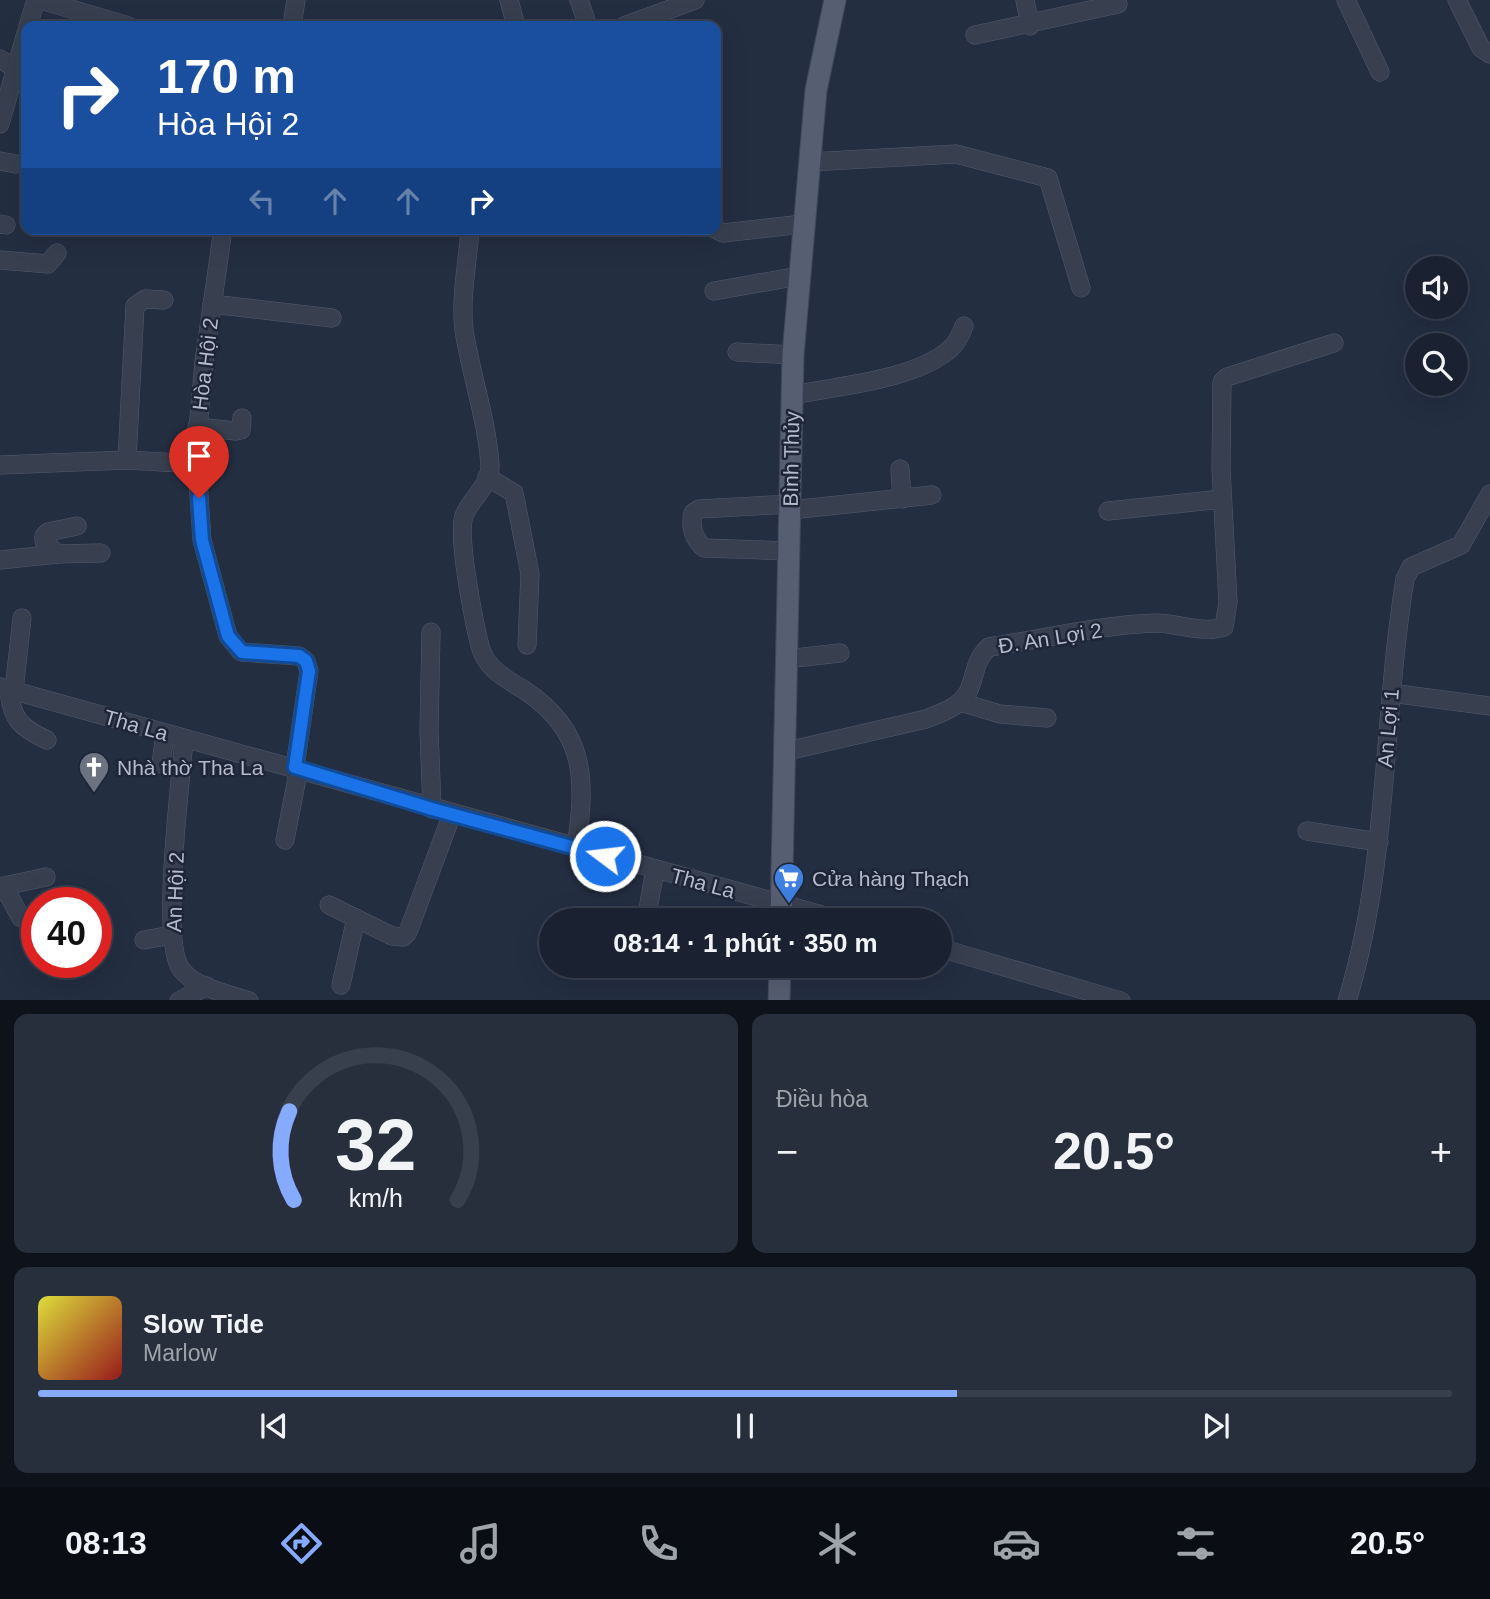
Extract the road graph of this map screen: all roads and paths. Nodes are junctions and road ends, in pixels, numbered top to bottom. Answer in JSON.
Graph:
{"nodes":[{"id":1,"x":38,"y":0,"type":"edge"},
{"id":2,"x":296,"y":0,"type":"edge"},
{"id":3,"x":509,"y":0,"type":"edge"},
{"id":4,"x":579,"y":0,"type":"edge"},
{"id":5,"x":695,"y":0,"type":"edge"},
{"id":6,"x":835,"y":0,"type":"edge"},
{"id":7,"x":1025,"y":0,"type":"edge"},
{"id":8,"x":1346,"y":0,"type":"edge"},
{"id":9,"x":1457,"y":0,"type":"edge"},
{"id":10,"x":1118,"y":4,"type":"dead end"},
{"id":11,"x":30,"y":21,"type":"edge"},
{"id":12,"x":112,"y":21,"type":"edge"},
{"id":13,"x":293,"y":21,"type":"edge"},
{"id":14,"x":515,"y":21,"type":"edge"},
{"id":15,"x":585,"y":21,"type":"edge"},
{"id":16,"x":638,"y":21,"type":"edge"},
{"id":17,"x":1030,"y":26,"type":"junction"},
{"id":18,"x":975,"y":35,"type":"dead end"},
{"id":19,"x":21,"y":51,"type":"edge"},
{"id":20,"x":1490,"y":54,"type":"edge"},
{"id":21,"x":0,"y":59,"type":"edge"},
{"id":22,"x":16,"y":69,"type":"junction"},
{"id":23,"x":1380,"y":72,"type":"dead end"},
{"id":24,"x":0,"y":124,"type":"edge"},
{"id":25,"x":809,"y":162,"type":"junction"},
{"id":26,"x":803,"y":224,"type":"junction"},
{"id":27,"x":721,"y":232,"type":"edge"},
{"id":28,"x":222,"y":235,"type":"edge"},
{"id":29,"x":470,"y":235,"type":"edge"},
{"id":30,"x":57,"y":253,"type":"dead end"},
{"id":31,"x":0,"y":260,"type":"edge"},
{"id":32,"x":799,"y":276,"type":"junction"},
{"id":33,"x":1081,"y":288,"type":"dead end"},
{"id":34,"x":714,"y":291,"type":"dead end"},
{"id":35,"x":164,"y":300,"type":"dead end"},
{"id":36,"x":212,"y":304,"type":"junction"},
{"id":37,"x":332,"y":318,"type":"dead end"},
{"id":38,"x":964,"y":326,"type":"dead end"},
{"id":39,"x":1334,"y":343,"type":"dead end"},
{"id":40,"x":737,"y":352,"type":"dead end"},
{"id":41,"x":793,"y":355,"type":"junction"},
{"id":42,"x":792,"y":395,"type":"junction"},
{"id":43,"x":242,"y":418,"type":"dead end"},
{"id":44,"x":197,"y":427,"type":"junction"},
{"id":45,"x":127,"y":460,"type":"junction"},
{"id":46,"x":197,"y":464,"type":"junction"},
{"id":47,"x":0,"y":465,"type":"edge"},
{"id":48,"x":900,"y":469,"type":"dead end"},
{"id":49,"x":487,"y":477,"type":"junction"},
{"id":50,"x":1490,"y":494,"type":"edge"},
{"id":51,"x":932,"y":495,"type":"dead end"},
{"id":52,"x":902,"y":499,"type":"junction"},
{"id":53,"x":1222,"y":499,"type":"junction"},
{"id":54,"x":791,"y":507,"type":"junction"},
{"id":55,"x":1108,"y":511,"type":"dead end"},
{"id":56,"x":77,"y":526,"type":"dead end"},
{"id":57,"x":789,"y":551,"type":"junction"},
{"id":58,"x":101,"y":553,"type":"dead end"},
{"id":59,"x":57,"y":554,"type":"junction"},
{"id":60,"x":0,"y":560,"type":"edge"},
{"id":61,"x":22,"y":618,"type":"dead end"},
{"id":62,"x":431,"y":632,"type":"dead end"},
{"id":63,"x":527,"y":645,"type":"dead end"},
{"id":64,"x":840,"y":653,"type":"dead end"},
{"id":65,"x":786,"y":659,"type":"junction"},
{"id":66,"x":8,"y":689,"type":"edge"},
{"id":67,"x":1391,"y":692,"type":"junction"},
{"id":68,"x":960,"y":702,"type":"junction"},
{"id":69,"x":1490,"y":706,"type":"edge"},
{"id":70,"x":1047,"y":718,"type":"dead end"},
{"id":71,"x":165,"y":734,"type":"junction"},
{"id":72,"x":184,"y":739,"type":"junction"},
{"id":73,"x":47,"y":740,"type":"dead end"},
{"id":74,"x":783,"y":752,"type":"junction"},
{"id":75,"x":160,"y":764,"type":"dead end"},
{"id":76,"x":297,"y":768,"type":"junction"},
{"id":77,"x":432,"y":809,"type":"junction"},
{"id":78,"x":452,"y":814,"type":"junction"},
{"id":79,"x":1307,"y":831,"type":"dead end"},
{"id":80,"x":285,"y":840,"type":"dead end"},
{"id":81,"x":1378,"y":842,"type":"junction"},
{"id":82,"x":576,"y":848,"type":"junction"},
{"id":83,"x":655,"y":870,"type":"junction"},
{"id":84,"x":46,"y":877,"type":"dead end"},
{"id":85,"x":0,"y":888,"type":"edge"},
{"id":86,"x":328,"y":905,"type":"dead end"},
{"id":87,"x":648,"y":908,"type":"edge"},
{"id":88,"x":767,"y":908,"type":"edge"},
{"id":89,"x":782,"y":908,"type":"edge"},
{"id":90,"x":21,"y":918,"type":"dead end"},
{"id":91,"x":356,"y":918,"type":"junction"},
{"id":92,"x":172,"y":935,"type":"junction"},
{"id":93,"x":144,"y":940,"type":"dead end"},
{"id":94,"x":952,"y":951,"type":"edge"},
{"id":95,"x":780,"y":978,"type":"edge"},
{"id":96,"x":341,"y":985,"type":"dead end"},
{"id":97,"x":207,"y":986,"type":"junction"},
{"id":98,"x":178,"y":1000,"type":"edge"},
{"id":99,"x":248,"y":1000,"type":"edge"},
{"id":100,"x":779,"y":1000,"type":"edge"},
{"id":101,"x":1121,"y":1000,"type":"edge"},
{"id":102,"x":1347,"y":1000,"type":"edge"}],
"edges":[{"from":1,"to":11,"type":"street"},
{"from":1,"to":12,"type":"street"},
{"from":2,"to":13,"type":"street"},
{"from":3,"to":14,"type":"street"},
{"from":4,"to":15,"type":"street"},
{"from":5,"to":16,"type":"street"},
{"from":6,"to":25,"type":"main road","name":"Bình Thủy"},
{"from":7,"to":17,"type":"street"},
{"from":8,"to":23,"type":"street"},
{"from":9,"to":20,"type":"street"},
{"from":10,"to":17,"type":"street"},
{"from":17,"to":18,"type":"street"},
{"from":19,"to":22,"type":"street"},
{"from":21,"to":22,"type":"street"},
{"from":22,"to":24,"type":"street"},
{"from":25,"to":26,"type":"main road","name":"Bình Thủy"},
{"from":25,"to":33,"type":"street"},
{"from":26,"to":27,"type":"street"},
{"from":26,"to":32,"type":"main road","name":"Bình Thủy"},
{"from":28,"to":36,"type":"street","name":"Hòa Hội 2"},
{"from":29,"to":49,"type":"street"},
{"from":30,"to":31,"type":"street"},
{"from":32,"to":34,"type":"street"},
{"from":32,"to":41,"type":"main road","name":"Bình Thủy"},
{"from":35,"to":45,"type":"street"},
{"from":36,"to":37,"type":"street"},
{"from":36,"to":44,"type":"street","name":"Hòa Hội 2"},
{"from":38,"to":42,"type":"street"},
{"from":39,"to":53,"type":"street"},
{"from":40,"to":41,"type":"street"},
{"from":41,"to":42,"type":"main road","name":"Bình Thủy"},
{"from":42,"to":54,"type":"main road","name":"Bình Thủy"},
{"from":43,"to":44,"type":"street"},
{"from":44,"to":46,"type":"street","name":"Hòa Hội 2"},
{"from":45,"to":46,"type":"street"},
{"from":45,"to":47,"type":"street"},
{"from":46,"to":76,"type":"street","name":"Hòa Hội 2"},
{"from":48,"to":52,"type":"street"},
{"from":49,"to":63,"type":"street"},
{"from":49,"to":82,"type":"street"},
{"from":50,"to":67,"type":"street","name":"An Lợi 1"},
{"from":51,"to":52,"type":"street"},
{"from":52,"to":54,"type":"street"},
{"from":53,"to":55,"type":"street"},
{"from":53,"to":68,"type":"street","name":"Đ. An Lợi 2"},
{"from":54,"to":57,"type":"main road","name":"Bình Thủy"},
{"from":54,"to":57,"type":"street"},
{"from":56,"to":59,"type":"street"},
{"from":57,"to":65,"type":"main road","name":"Bình Thủy"},
{"from":58,"to":59,"type":"street"},
{"from":59,"to":60,"type":"street"},
{"from":61,"to":66,"type":"street"},
{"from":62,"to":77,"type":"street"},
{"from":64,"to":65,"type":"street"},
{"from":65,"to":74,"type":"main road","name":"Bình Thủy"},
{"from":66,"to":71,"type":"street","name":"Tha La"},
{"from":66,"to":73,"type":"street"},
{"from":67,"to":69,"type":"street"},
{"from":67,"to":81,"type":"street","name":"An Lợi 1"},
{"from":68,"to":70,"type":"street"},
{"from":68,"to":74,"type":"street"},
{"from":71,"to":72,"type":"street","name":"Tha La"},
{"from":71,"to":75,"type":"street"},
{"from":72,"to":76,"type":"street","name":"Tha La"},
{"from":72,"to":92,"type":"street","name":"An Hội 2"},
{"from":74,"to":89,"type":"main road","name":"Bình Thủy"},
{"from":76,"to":77,"type":"street","name":"Tha La"},
{"from":76,"to":80,"type":"street"},
{"from":77,"to":78,"type":"street","name":"Tha La"},
{"from":78,"to":82,"type":"street","name":"Tha La"},
{"from":78,"to":91,"type":"street"},
{"from":79,"to":81,"type":"street"},
{"from":81,"to":102,"type":"street","name":"An Lợi 1"},
{"from":82,"to":83,"type":"street","name":"Tha La"},
{"from":83,"to":87,"type":"street"},
{"from":83,"to":88,"type":"street","name":"Tha La"},
{"from":84,"to":85,"type":"street"},
{"from":85,"to":90,"type":"street"},
{"from":86,"to":91,"type":"street"},
{"from":91,"to":96,"type":"street"},
{"from":92,"to":93,"type":"street"},
{"from":92,"to":97,"type":"street","name":"An Hội 2"},
{"from":94,"to":101,"type":"street"},
{"from":95,"to":100,"type":"main road"},
{"from":97,"to":98,"type":"street"},
{"from":97,"to":99,"type":"street","name":"An Hội 2"}]}
